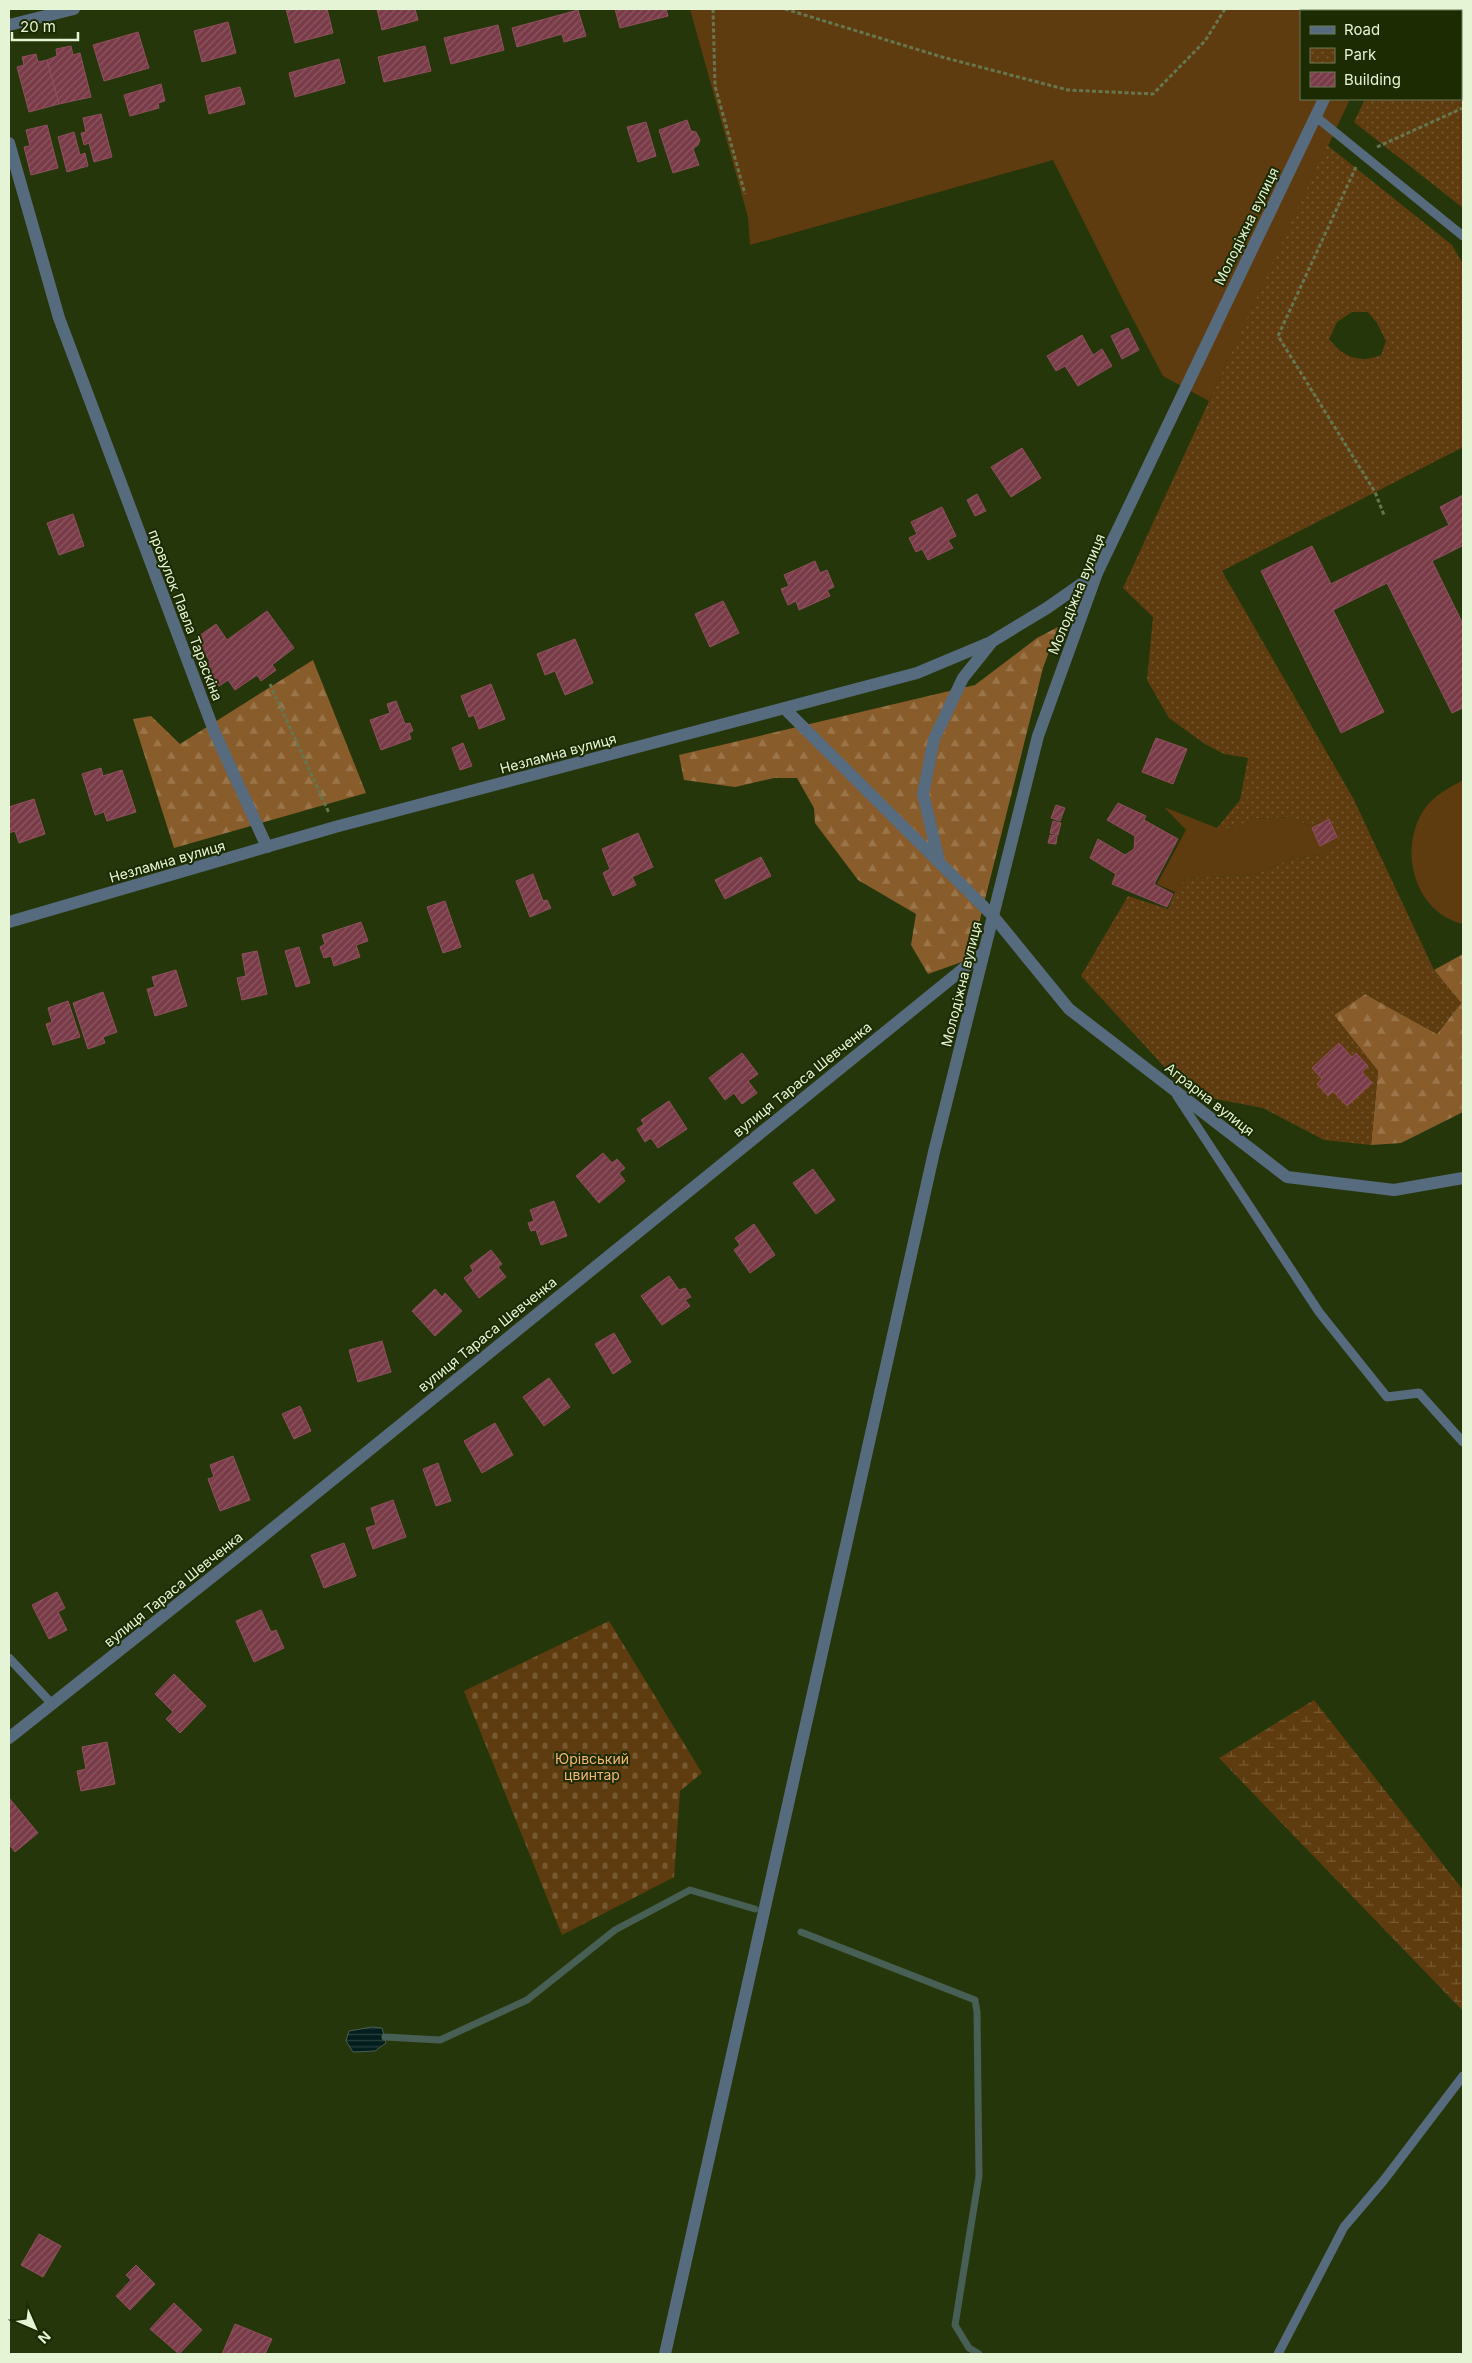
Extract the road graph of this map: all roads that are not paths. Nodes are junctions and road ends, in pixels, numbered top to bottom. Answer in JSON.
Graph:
{"nodes":[{"id":1,"x":74,"y":9,"type":"edge"},
{"id":2,"x":9,"y":25,"type":"edge"},
{"id":3,"x":1324,"y":100,"type":"edge"},
{"id":4,"x":1316,"y":116,"type":"junction"},
{"id":5,"x":9,"y":143,"type":"edge"},
{"id":6,"x":1463,"y":236,"type":"edge"},
{"id":7,"x":1097,"y":573,"type":"junction"},
{"id":8,"x":991,"y":642,"type":"junction"},
{"id":9,"x":785,"y":709,"type":"junction"},
{"id":10,"x":267,"y":847,"type":"junction"},
{"id":11,"x":940,"y":862,"type":"junction"},
{"id":12,"x":993,"y":916,"type":"junction"},
{"id":13,"x":9,"y":922,"type":"edge"},
{"id":14,"x":984,"y":952,"type":"junction"},
{"id":15,"x":1173,"y":1089,"type":"junction"},
{"id":16,"x":1463,"y":1178,"type":"edge"},
{"id":17,"x":1463,"y":1442,"type":"edge"},
{"id":18,"x":9,"y":1658,"type":"edge"},
{"id":19,"x":52,"y":1704,"type":"junction"},
{"id":20,"x":9,"y":1738,"type":"edge"},
{"id":21,"x":1463,"y":2076,"type":"edge"},
{"id":22,"x":665,"y":2354,"type":"edge"},
{"id":23,"x":1278,"y":2354,"type":"edge"}],
"edges":[{"from":1,"to":2,"type":"street"},
{"from":3,"to":4,"type":"street","name":"Молодіжна вулиця"},
{"from":4,"to":6,"type":"lane"},
{"from":4,"to":7,"type":"street","name":"Молодіжна вулиця"},
{"from":5,"to":10,"type":"street","name":"провулок Павла Тараскіна"},
{"from":7,"to":8,"type":"street","name":"Незламна вулиця"},
{"from":7,"to":12,"type":"street","name":"Молодіжна вулиця"},
{"from":8,"to":9,"type":"street","name":"Незламна вулиця"},
{"from":8,"to":11,"type":"street"},
{"from":9,"to":10,"type":"street","name":"Незламна вулиця"},
{"from":9,"to":11,"type":"street","name":"Аграрна вулиця"},
{"from":10,"to":13,"type":"street","name":"Незламна вулиця"},
{"from":11,"to":12,"type":"street","name":"Аграрна вулиця"},
{"from":12,"to":14,"type":"street","name":"Молодіжна вулиця"},
{"from":12,"to":15,"type":"street","name":"Аграрна вулиця"},
{"from":14,"to":19,"type":"street","name":"вулиця Тараса Шевченка"},
{"from":14,"to":22,"type":"street","name":"Молодіжна вулиця"},
{"from":15,"to":16,"type":"street","name":"Аграрна вулиця"},
{"from":15,"to":17,"type":"lane"},
{"from":18,"to":19,"type":"lane"},
{"from":19,"to":20,"type":"street","name":"вулиця Тараса Шевченка"},
{"from":21,"to":23,"type":"lane"}]}
